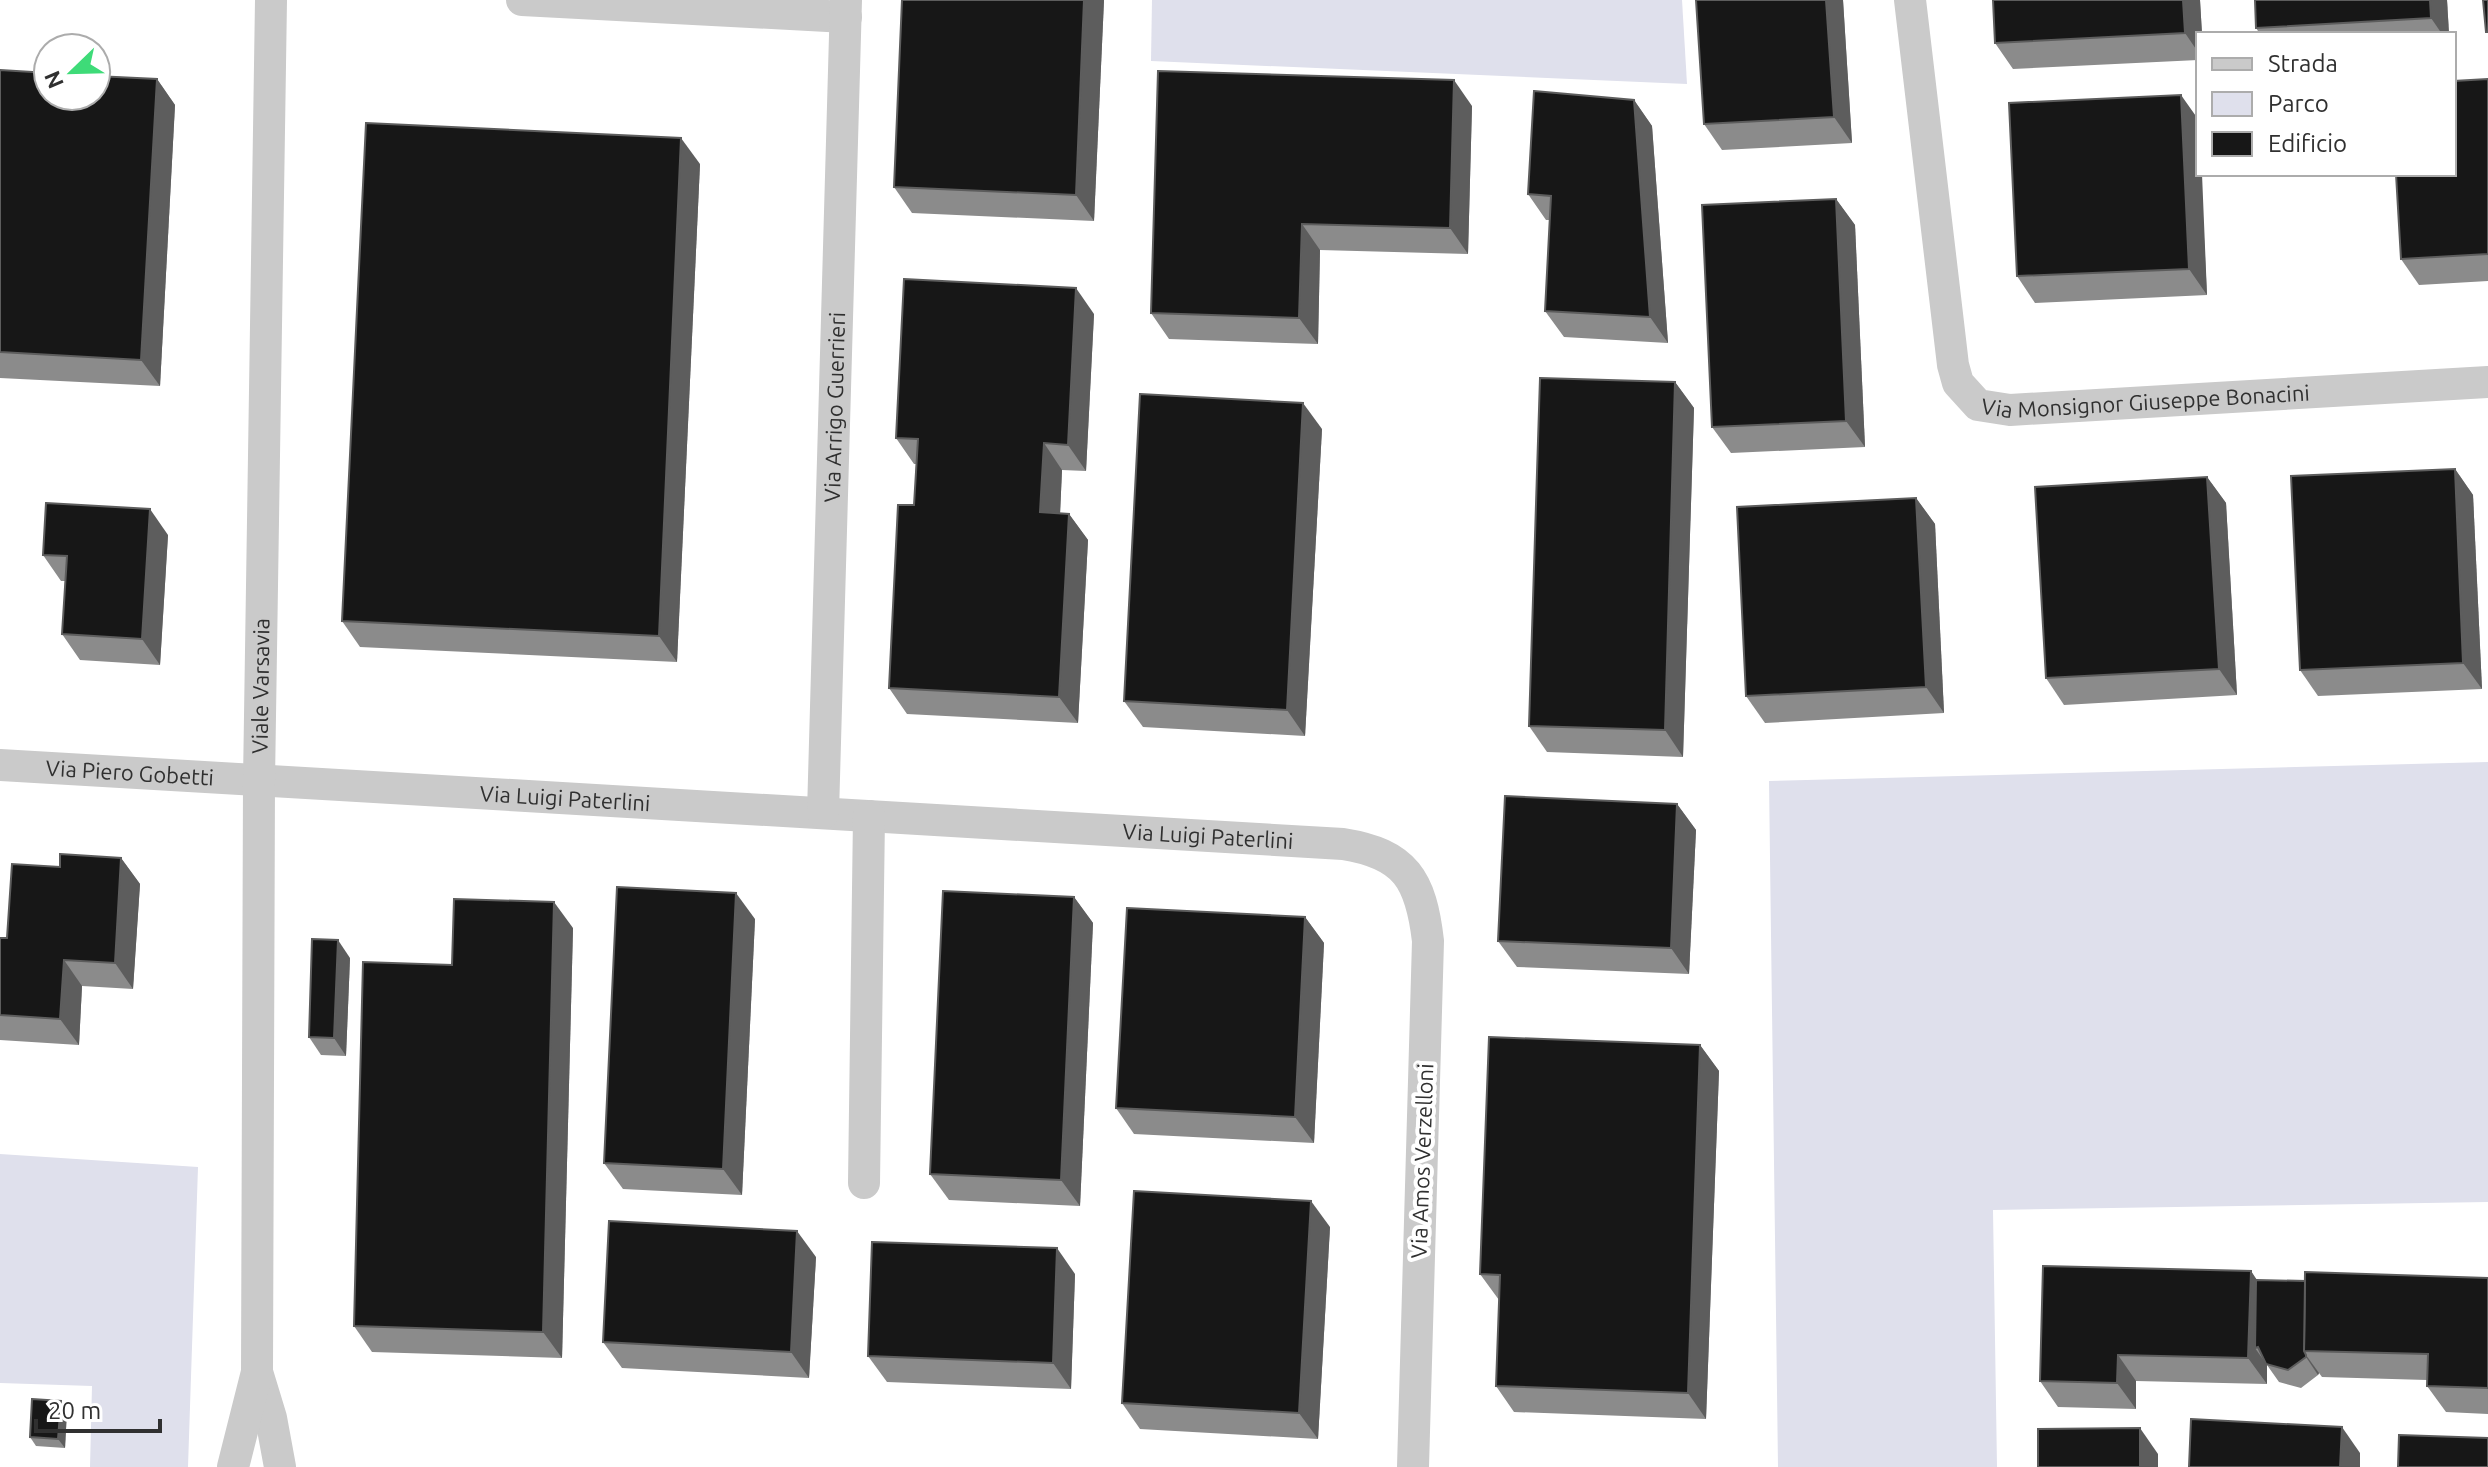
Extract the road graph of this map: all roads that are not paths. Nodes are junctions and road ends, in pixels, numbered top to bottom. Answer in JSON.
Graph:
{"nodes":[{"id":1,"x":271,"y":0,"type":"edge"},
{"id":2,"x":522,"y":0,"type":"edge"},
{"id":3,"x":1910,"y":0,"type":"edge"},
{"id":4,"x":846,"y":8,"type":"edge"},
{"id":5,"x":2488,"y":382,"type":"edge"},
{"id":6,"x":0,"y":765,"type":"edge"},
{"id":7,"x":259,"y":781,"type":"junction"},
{"id":8,"x":823,"y":813,"type":"junction"},
{"id":9,"x":869,"y":816,"type":"junction"},
{"id":10,"x":1399,"y":862,"type":"joint"},
{"id":11,"x":864,"y":1183,"type":"dead end"},
{"id":12,"x":257,"y":1372,"type":"junction"},
{"id":13,"x":233,"y":1467,"type":"edge"},
{"id":14,"x":280,"y":1467,"type":"edge"},
{"id":15,"x":1413,"y":1467,"type":"edge"}],
"edges":[{"from":1,"to":7,"type":"street","name":"Viale Varsavia"},
{"from":2,"to":4,"type":"street"},
{"from":3,"to":5,"type":"street","name":"Via Monsignor Giuseppe Bonacini"},
{"from":4,"to":8,"type":"street","name":"Via Arrigo Guerrieri"},
{"from":6,"to":7,"type":"street","name":"Via Piero Gobetti"},
{"from":7,"to":8,"type":"street","name":"Via Luigi Paterlini"},
{"from":7,"to":12,"type":"street","name":"Viale Varsavia"},
{"from":8,"to":9,"type":"street","name":"Via Luigi Paterlini"},
{"from":9,"to":10,"type":"street","name":"Via Luigi Paterlini"},
{"from":9,"to":11,"type":"street"},
{"from":10,"to":15,"type":"street","name":"Via Amos Verzelloni"},
{"from":12,"to":13,"type":"street","name":"Viale Varsavia"},
{"from":12,"to":14,"type":"street","name":"Viale Varsavia"}]}
